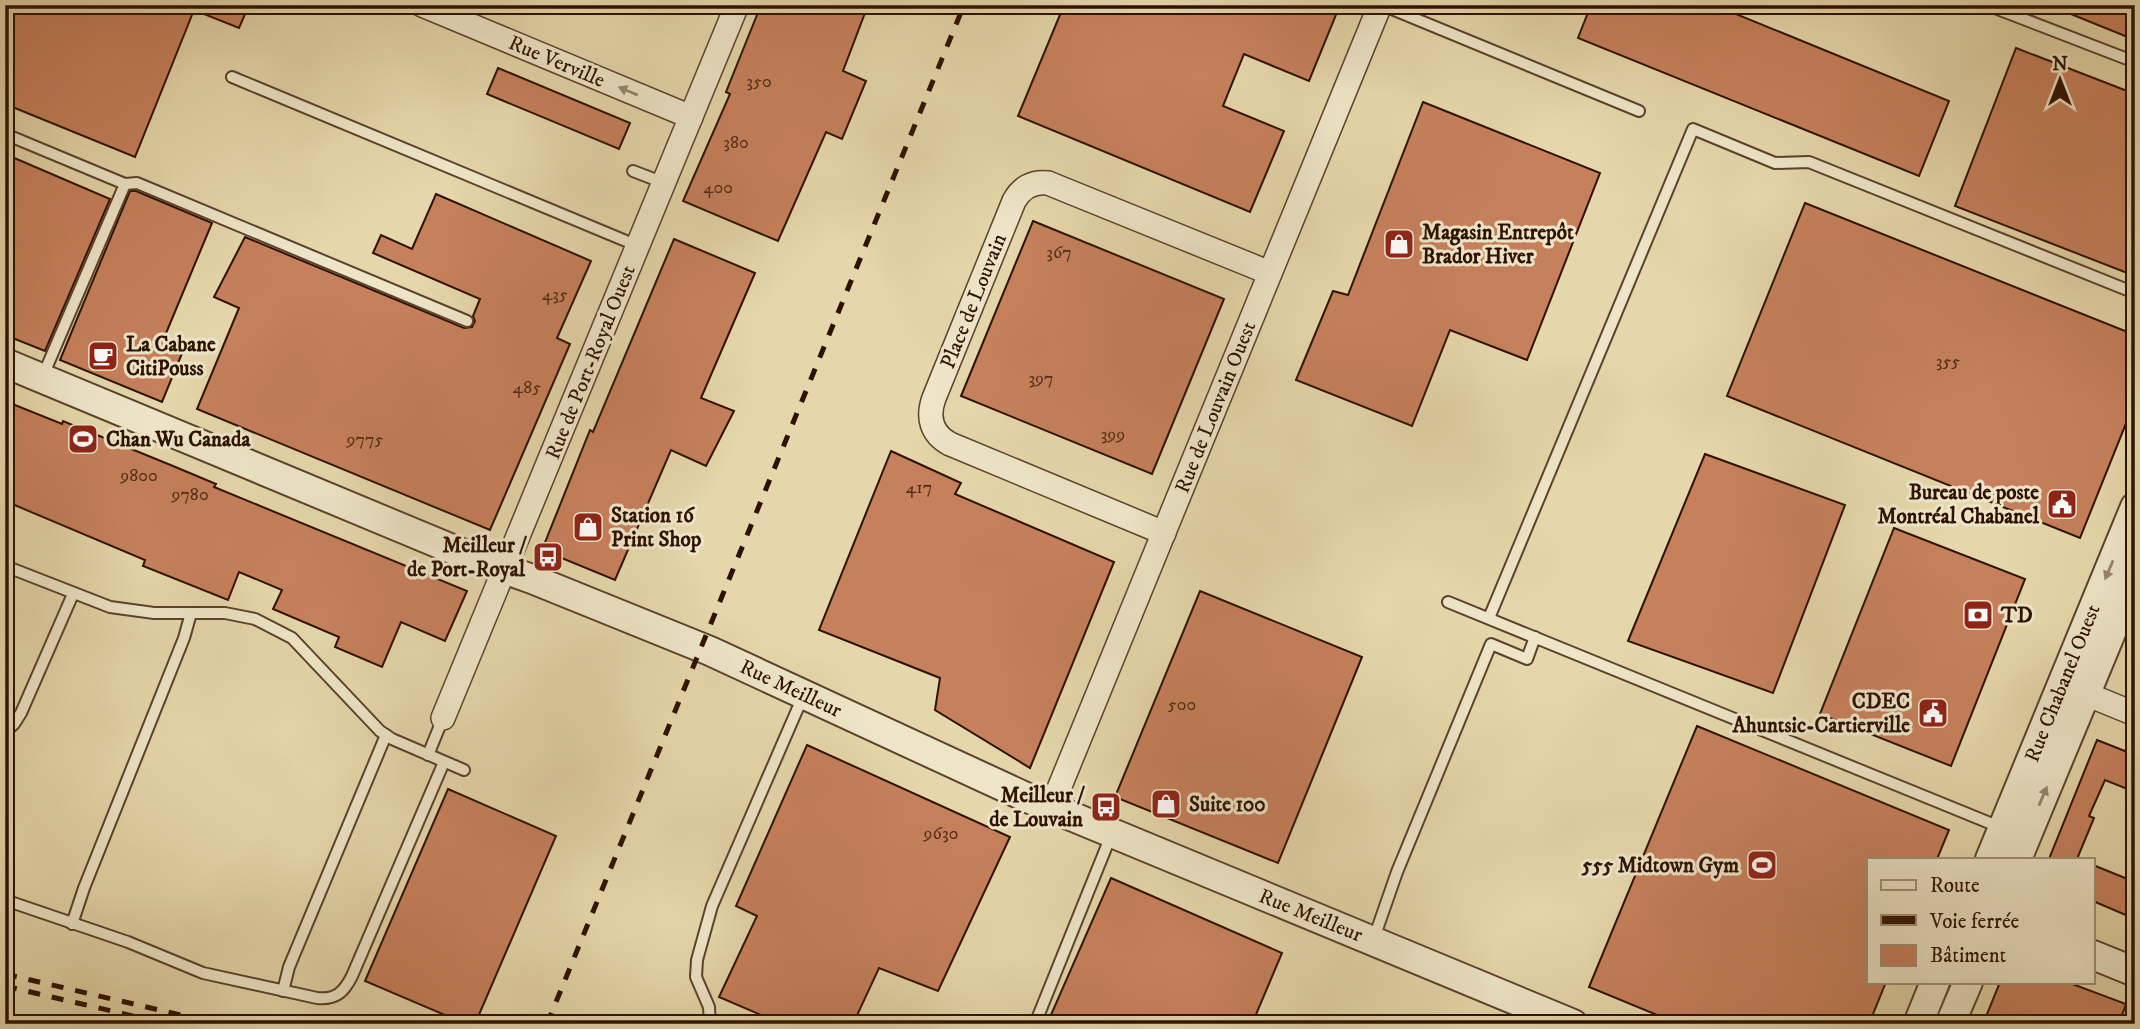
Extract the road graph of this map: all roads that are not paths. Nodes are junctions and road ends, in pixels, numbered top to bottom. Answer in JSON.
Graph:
{"nodes":[{"id":1,"x":422,"y":5,"type":"edge"},
{"id":2,"x":737,"y":5,"type":"edge"},
{"id":3,"x":1381,"y":5,"type":"edge"},
{"id":4,"x":1995,"y":5,"type":"edge"},
{"id":5,"x":2135,"y":62,"type":"edge"},
{"id":6,"x":232,"y":77,"type":"dead end"},
{"id":7,"x":1639,"y":111,"type":"dead end"},
{"id":8,"x":691,"y":117,"type":"junction"},
{"id":9,"x":5,"y":134,"type":"edge"},
{"id":10,"x":633,"y":171,"type":"dead end"},
{"id":11,"x":664,"y":183,"type":"junction"},
{"id":12,"x":125,"y":184,"type":"junction"},
{"id":13,"x":638,"y":246,"type":"junction"},
{"id":14,"x":1270,"y":273,"type":"junction"},
{"id":15,"x":2135,"y":293,"type":"edge"},
{"id":16,"x":467,"y":321,"type":"dead end"},
{"id":17,"x":5,"y":363,"type":"edge"},
{"id":18,"x":42,"y":378,"type":"junction"},
{"id":19,"x":2135,"y":507,"type":"edge"},
{"id":20,"x":1164,"y":533,"type":"junction"},
{"id":21,"x":5,"y":566,"type":"edge"},
{"id":22,"x":505,"y":570,"type":"junction"},
{"id":23,"x":2135,"y":575,"type":"edge"},
{"id":24,"x":73,"y":594,"type":"junction"},
{"id":25,"x":1448,"y":602,"type":"dead end"},
{"id":26,"x":191,"y":613,"type":"junction"},
{"id":27,"x":1489,"y":618,"type":"junction"},
{"id":28,"x":1535,"y":637,"type":"junction"},
{"id":29,"x":804,"y":694,"type":"junction"},
{"id":30,"x":2086,"y":694,"type":"junction"},
{"id":31,"x":2135,"y":714,"type":"edge"},
{"id":32,"x":443,"y":718,"type":"joint"},
{"id":33,"x":5,"y":732,"type":"edge"},
{"id":34,"x":386,"y":735,"type":"junction"},
{"id":35,"x":428,"y":755,"type":"junction"},
{"id":36,"x":444,"y":762,"type":"junction"},
{"id":37,"x":464,"y":770,"type":"dead end"},
{"id":38,"x":1051,"y":808,"type":"junction"},
{"id":39,"x":2002,"y":828,"type":"junction"},
{"id":40,"x":1112,"y":833,"type":"junction"},
{"id":41,"x":1990,"y":858,"type":"edge"},
{"id":42,"x":2017,"y":858,"type":"edge"},
{"id":43,"x":5,"y":900,"type":"edge"},
{"id":44,"x":72,"y":923,"type":"junction"},
{"id":45,"x":1373,"y":941,"type":"junction"},
{"id":46,"x":2094,"y":955,"type":"edge"},
{"id":47,"x":2135,"y":972,"type":"edge"},
{"id":48,"x":1934,"y":984,"type":"edge"},
{"id":49,"x":1967,"y":984,"type":"edge"},
{"id":50,"x":283,"y":991,"type":"junction"},
{"id":51,"x":710,"y":1024,"type":"edge"},
{"id":52,"x":1035,"y":1024,"type":"edge"},
{"id":53,"x":1573,"y":1024,"type":"edge"},
{"id":54,"x":1918,"y":1024,"type":"edge"},
{"id":55,"x":1950,"y":1024,"type":"edge"}],
"edges":[{"from":8,"to":1,"type":"street","name":"Rue Verville","one_way":true},
{"from":2,"to":8,"type":"street","name":"Rue de Port-Royal Ouest"},
{"from":3,"to":7,"type":"lane"},
{"from":3,"to":14,"type":"street","name":"Rue de Louvain Ouest"},
{"from":4,"to":5,"type":"lane"},
{"from":6,"to":13,"type":"lane"},
{"from":8,"to":11,"type":"street","name":"Rue de Port-Royal Ouest"},
{"from":9,"to":12,"type":"lane"},
{"from":10,"to":11,"type":"lane"},
{"from":11,"to":13,"type":"street","name":"Rue de Port-Royal Ouest"},
{"from":12,"to":16,"type":"lane"},
{"from":12,"to":18,"type":"lane"},
{"from":13,"to":22,"type":"street","name":"Rue de Port-Royal Ouest"},
{"from":14,"to":20,"type":"street","name":"Rue de Louvain Ouest"},
{"from":14,"to":20,"type":"street","name":"Place de Louvain"},
{"from":15,"to":27,"type":"lane"},
{"from":17,"to":18,"type":"street","name":"Rue Meilleur"},
{"from":18,"to":22,"type":"street","name":"Rue Meilleur"},
{"from":19,"to":39,"type":"street","name":"Rue Chabanel Ouest","one_way":true},
{"from":20,"to":38,"type":"street","name":"Rue de Louvain Ouest"},
{"from":21,"to":24,"type":"lane"},
{"from":22,"to":29,"type":"street","name":"Rue Meilleur"},
{"from":22,"to":32,"type":"street","name":"Rue de Port-Royal Ouest"},
{"from":23,"to":30,"type":"street","name":"Rue Chabanel Ouest"},
{"from":24,"to":26,"type":"lane"},
{"from":24,"to":33,"type":"lane"},
{"from":25,"to":27,"type":"lane"},
{"from":26,"to":34,"type":"lane"},
{"from":26,"to":44,"type":"lane"},
{"from":27,"to":28,"type":"lane"},
{"from":28,"to":39,"type":"lane"},
{"from":28,"to":45,"type":"lane"},
{"from":29,"to":38,"type":"street","name":"Rue Meilleur"},
{"from":29,"to":51,"type":"lane"},
{"from":30,"to":31,"type":"street"},
{"from":42,"to":30,"type":"street","name":"Rue Chabanel Ouest","one_way":true},
{"from":32,"to":35,"type":"lane"},
{"from":34,"to":35,"type":"lane"},
{"from":34,"to":50,"type":"lane"},
{"from":35,"to":36,"type":"lane"},
{"from":36,"to":37,"type":"lane"},
{"from":36,"to":50,"type":"lane"},
{"from":38,"to":40,"type":"street","name":"Rue Meilleur"},
{"from":39,"to":41,"type":"street","name":"Rue Chabanel Ouest"},
{"from":40,"to":45,"type":"street","name":"Rue Meilleur"},
{"from":40,"to":52,"type":"lane"},
{"from":43,"to":44,"type":"lane"},
{"from":44,"to":50,"type":"lane"},
{"from":45,"to":53,"type":"street","name":"Rue Meilleur"},
{"from":46,"to":47,"type":"street"},
{"from":48,"to":54,"type":"street"},
{"from":49,"to":55,"type":"street"}]}
